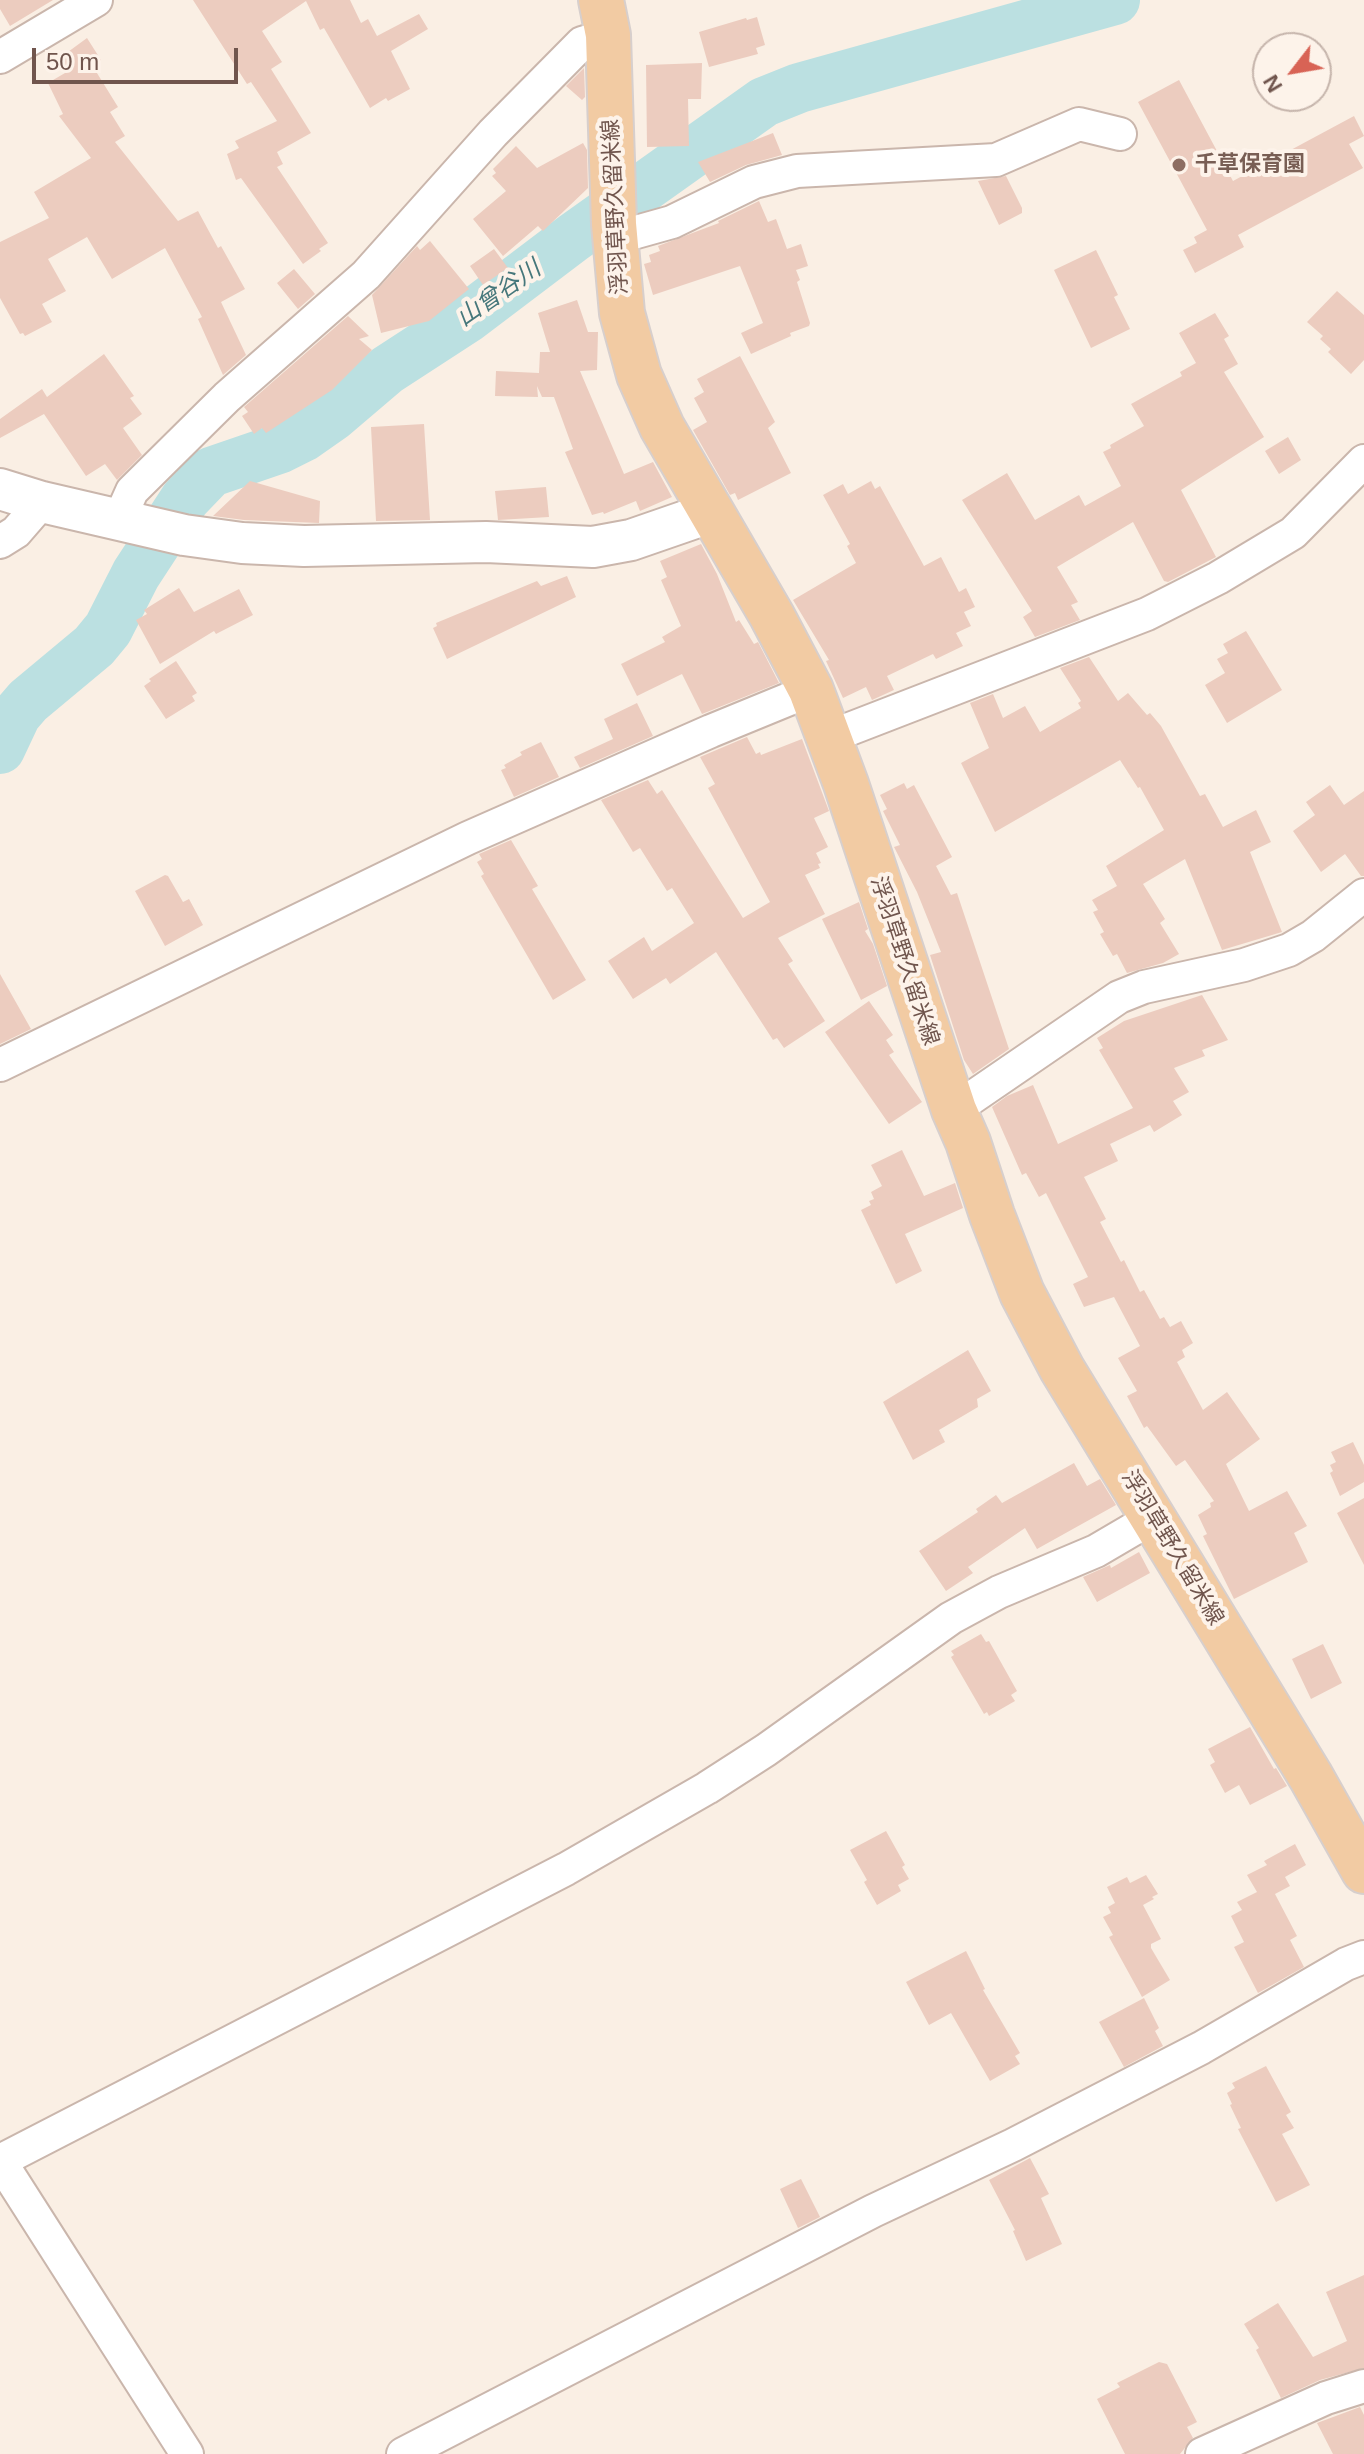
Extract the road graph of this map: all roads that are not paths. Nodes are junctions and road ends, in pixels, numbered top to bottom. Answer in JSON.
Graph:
{"nodes":[{"id":1,"x":96,"y":0,"type":"edge"},
{"id":2,"x":605,"y":18,"type":"edge"},
{"id":3,"x":0,"y":57,"type":"edge"},
{"id":4,"x":1120,"y":134,"type":"dead end"},
{"id":5,"x":614,"y":216,"type":"junction"},
{"id":6,"x":1364,"y":461,"type":"edge"},
{"id":7,"x":0,"y":489,"type":"edge"},
{"id":8,"x":42,"y":502,"type":"junction"},
{"id":9,"x":712,"y":512,"type":"junction"},
{"id":10,"x":151,"y":527,"type":"junction"},
{"id":11,"x":0,"y":542,"type":"edge"},
{"id":12,"x":811,"y":690,"type":"junction"},
{"id":13,"x":829,"y":737,"type":"junction"},
{"id":14,"x":1364,"y":895,"type":"edge"},
{"id":15,"x":0,"y":1065,"type":"edge"},
{"id":16,"x":954,"y":1110,"type":"junction"},
{"id":17,"x":1154,"y":1517,"type":"junction"},
{"id":18,"x":1364,"y":1871,"type":"edge"},
{"id":19,"x":1364,"y":1957,"type":"edge"},
{"id":20,"x":0,"y":2161,"type":"edge"},
{"id":21,"x":1364,"y":2386,"type":"edge"},
{"id":22,"x":187,"y":2454,"type":"edge"},
{"id":23,"x":403,"y":2454,"type":"edge"},
{"id":24,"x":1202,"y":2454,"type":"edge"}],
"edges":[{"from":1,"to":3,"type":"street"},
{"from":2,"to":5,"type":"main road","name":"浮羽草野久留米線"},
{"from":2,"to":10,"type":"street"},
{"from":4,"to":5,"type":"street"},
{"from":5,"to":9,"type":"main road","name":"浮羽草野久留米線"},
{"from":6,"to":13,"type":"street"},
{"from":7,"to":8,"type":"street"},
{"from":8,"to":10,"type":"street"},
{"from":8,"to":11,"type":"street"},
{"from":9,"to":10,"type":"street"},
{"from":9,"to":12,"type":"main road","name":"浮羽草野久留米線"},
{"from":12,"to":13,"type":"main road","name":"浮羽草野久留米線"},
{"from":12,"to":15,"type":"street"},
{"from":13,"to":16,"type":"main road","name":"浮羽草野久留米線"},
{"from":14,"to":16,"type":"street"},
{"from":16,"to":17,"type":"main road","name":"浮羽草野久留米線"},
{"from":17,"to":18,"type":"main road","name":"浮羽草野久留米線"},
{"from":17,"to":20,"type":"street"},
{"from":19,"to":23,"type":"street"},
{"from":20,"to":22,"type":"street"},
{"from":21,"to":24,"type":"street"}]}
